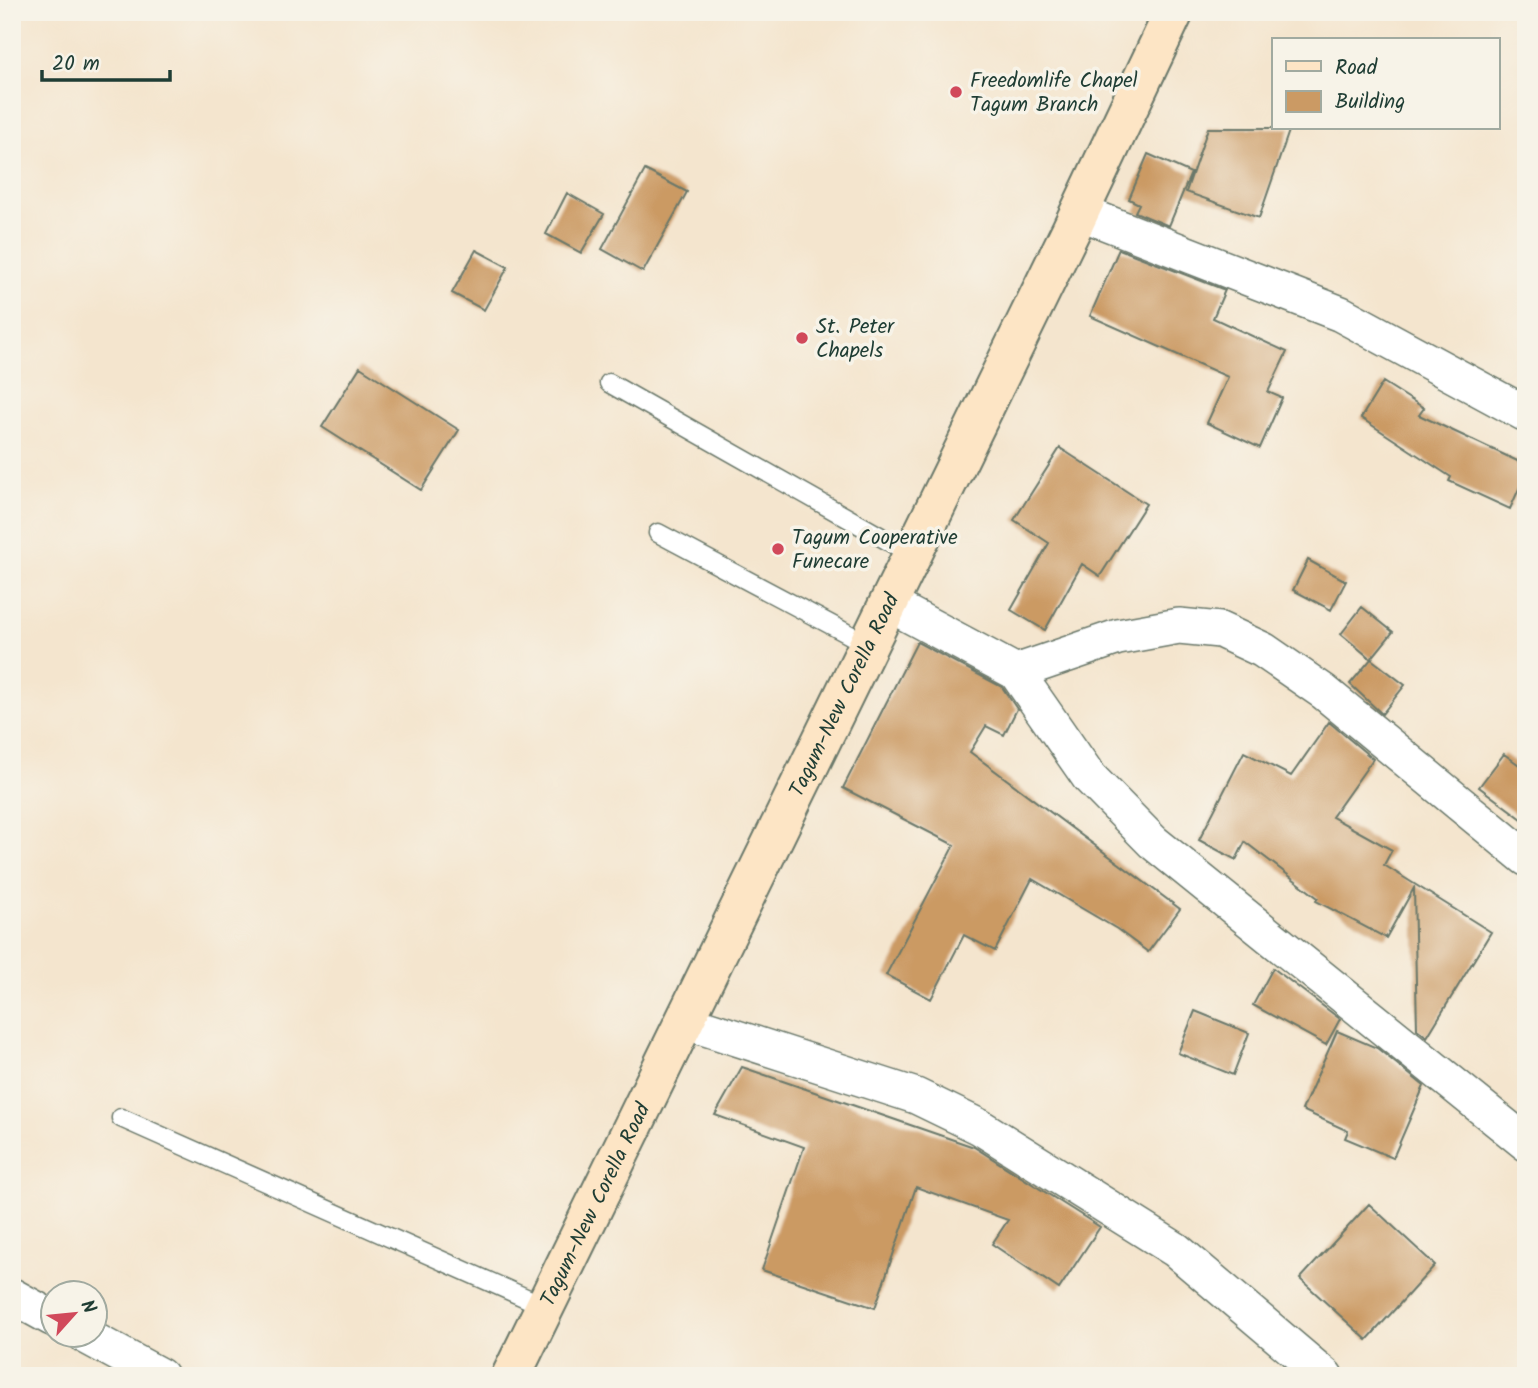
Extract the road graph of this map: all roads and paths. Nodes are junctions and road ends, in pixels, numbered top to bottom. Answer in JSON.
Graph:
{"nodes":[{"id":1,"x":1174,"y":12,"type":"edge"},
{"id":2,"x":1079,"y":212,"type":"junction"},
{"id":3,"x":609,"y":383,"type":"dead end"},
{"id":4,"x":1526,"y":414,"type":"edge"},
{"id":5,"x":658,"y":533,"type":"dead end"},
{"id":6,"x":913,"y":555,"type":"junction"},
{"id":7,"x":889,"y":604,"type":"junction"},
{"id":8,"x":869,"y":645,"type":"junction"},
{"id":9,"x":1016,"y":672,"type":"junction"},
{"id":10,"x":1526,"y":858,"type":"edge"},
{"id":11,"x":684,"y":1021,"type":"junction"},
{"id":12,"x":121,"y":1118,"type":"dead end"},
{"id":13,"x":1526,"y":1143,"type":"edge"},
{"id":14,"x":12,"y":1296,"type":"edge"},
{"id":15,"x":544,"y":1306,"type":"junction"},
{"id":16,"x":38,"y":1310,"type":"edge"},
{"id":17,"x":108,"y":1347,"type":"edge"},
{"id":18,"x":160,"y":1376,"type":"edge"},
{"id":19,"x":511,"y":1376,"type":"edge"},
{"id":20,"x":1325,"y":1376,"type":"edge"}],
"edges":[{"from":1,"to":2,"type":"main road","name":"Tagum-New Corella Road"},
{"from":2,"to":4,"type":"street"},
{"from":2,"to":6,"type":"main road","name":"Tagum-New Corella Road"},
{"from":3,"to":6,"type":"lane"},
{"from":5,"to":8,"type":"lane"},
{"from":6,"to":7,"type":"main road","name":"Tagum-New Corella Road"},
{"from":7,"to":8,"type":"main road","name":"Tagum-New Corella Road"},
{"from":7,"to":9,"type":"street"},
{"from":8,"to":11,"type":"main road","name":"Tagum-New Corella Road"},
{"from":9,"to":10,"type":"street"},
{"from":9,"to":13,"type":"street"},
{"from":11,"to":15,"type":"main road","name":"Tagum-New Corella Road"},
{"from":11,"to":20,"type":"street"},
{"from":12,"to":15,"type":"lane"},
{"from":14,"to":16,"type":"street"},
{"from":15,"to":19,"type":"main road","name":"Tagum-New Corella Road"},
{"from":17,"to":18,"type":"street"}]}
